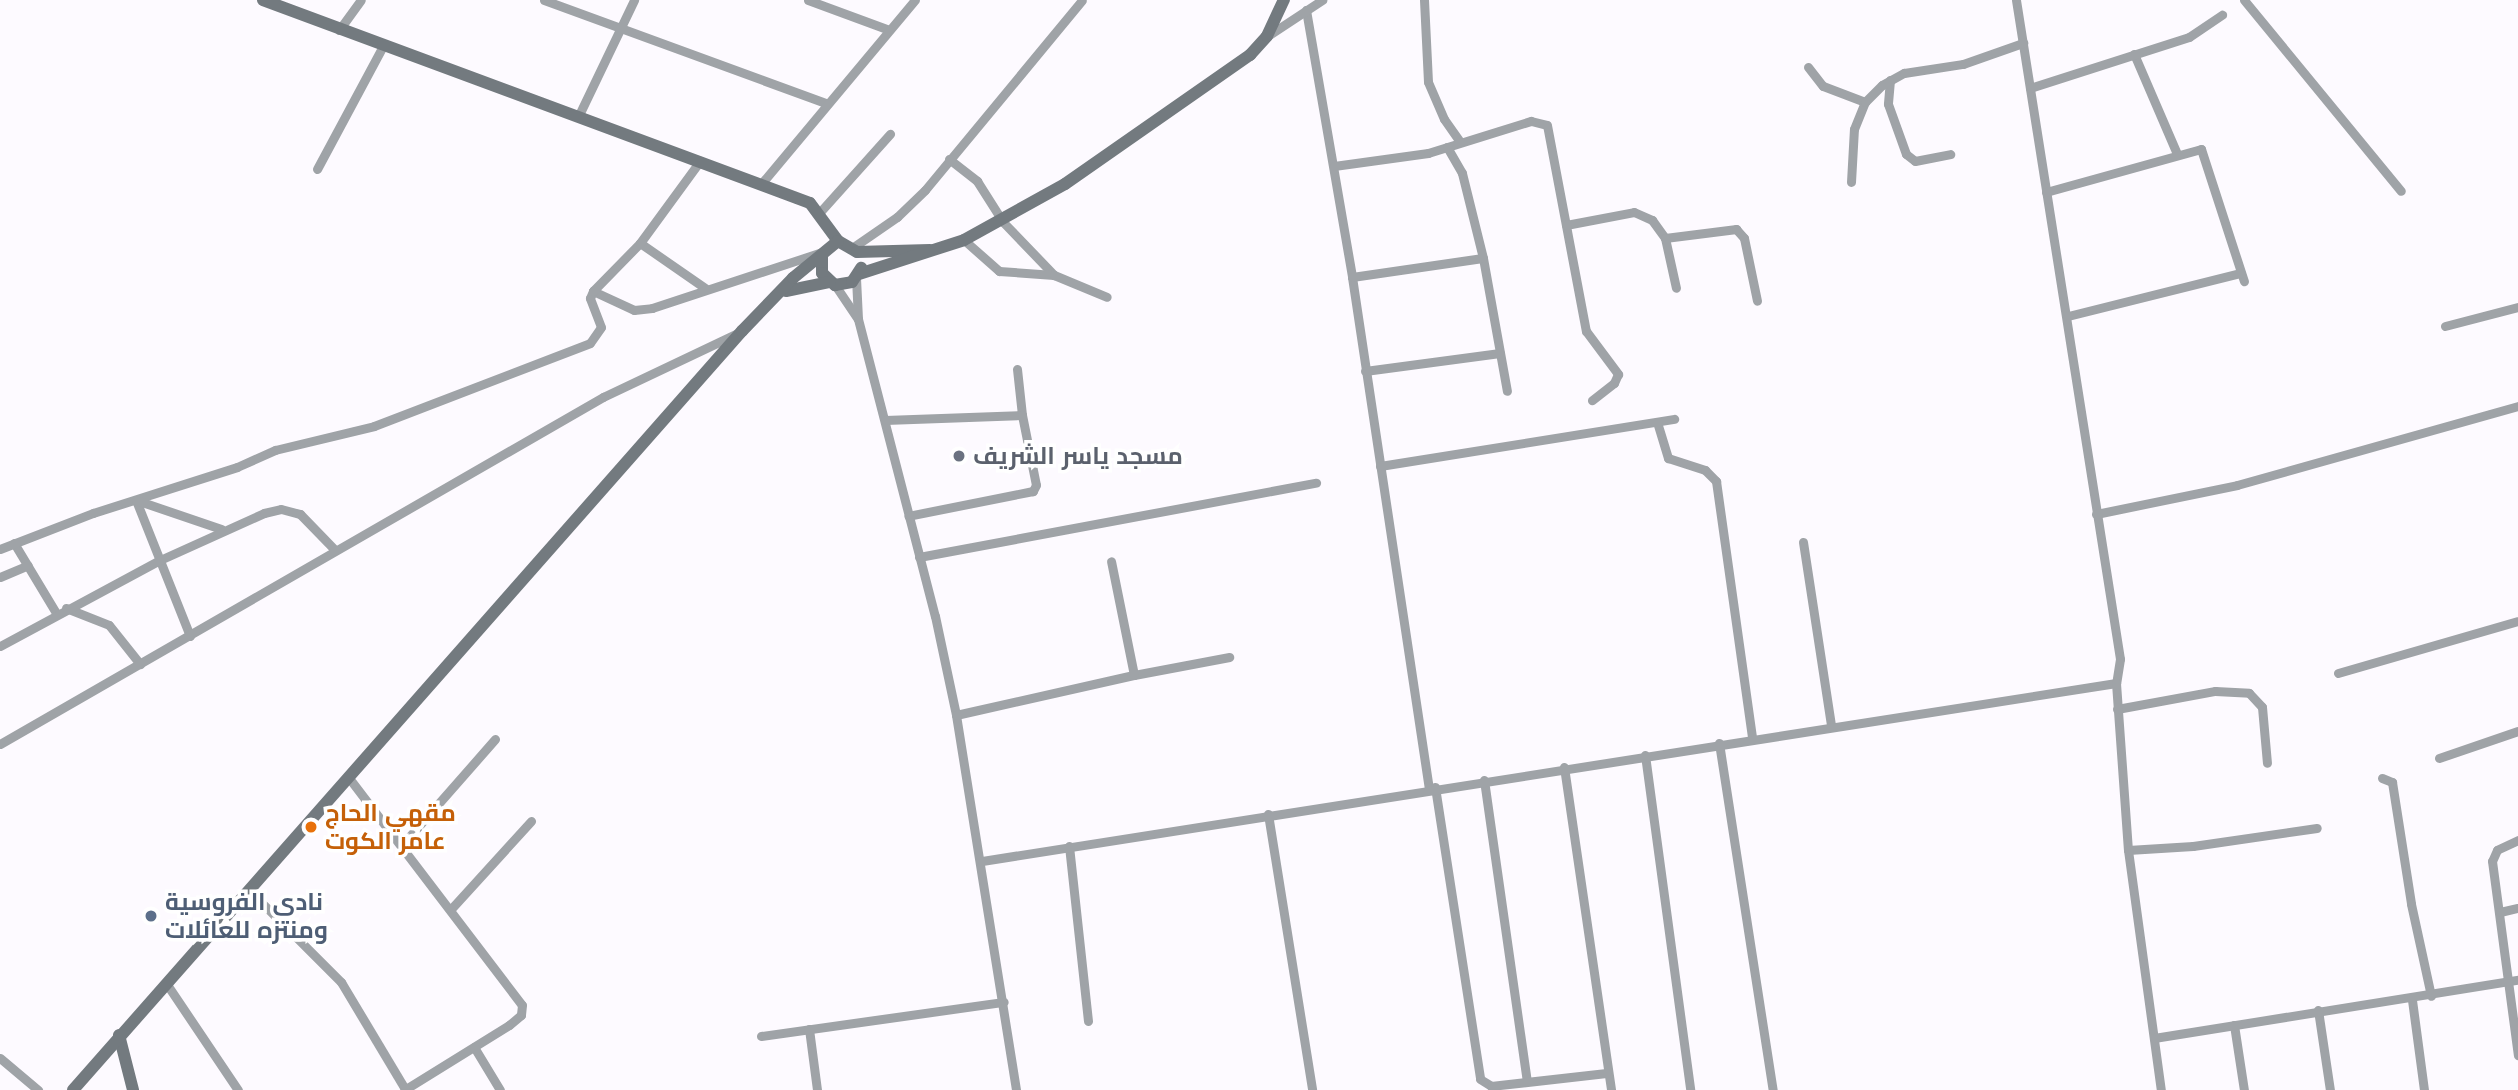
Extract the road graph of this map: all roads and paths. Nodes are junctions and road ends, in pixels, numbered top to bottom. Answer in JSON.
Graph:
{"nodes":[{"id":1,"x":361,"y":0,"type":"edge"},
{"id":2,"x":544,"y":0,"type":"edge"},
{"id":3,"x":635,"y":0,"type":"edge"},
{"id":4,"x":808,"y":0,"type":"edge"},
{"id":5,"x":915,"y":0,"type":"edge"},
{"id":6,"x":1082,"y":0,"type":"edge"},
{"id":7,"x":1284,"y":0,"type":"edge"},
{"id":8,"x":1322,"y":0,"type":"edge"},
{"id":9,"x":1424,"y":0,"type":"edge"},
{"id":10,"x":2016,"y":0,"type":"edge"},
{"id":11,"x":2244,"y":0,"type":"edge"},
{"id":12,"x":272,"y":2,"type":"edge"},
{"id":13,"x":1306,"y":10,"type":"junction"},
{"id":14,"x":2222,"y":15,"type":"dead end"},
{"id":15,"x":623,"y":29,"type":"junction"},
{"id":16,"x":339,"y":30,"type":"junction"},
{"id":17,"x":890,"y":30,"type":"junction"},
{"id":18,"x":1268,"y":36,"type":"junction"},
{"id":19,"x":2023,"y":43,"type":"junction"},
{"id":20,"x":383,"y":47,"type":"junction"},
{"id":21,"x":2134,"y":54,"type":"junction"},
{"id":22,"x":1808,"y":66,"type":"dead end"},
{"id":23,"x":1891,"y":79,"type":"junction"},
{"id":24,"x":2030,"y":88,"type":"junction"},
{"id":25,"x":1865,"y":102,"type":"junction"},
{"id":26,"x":828,"y":104,"type":"junction"},
{"id":27,"x":578,"y":117,"type":"junction"},
{"id":28,"x":890,"y":134,"type":"dead end"},
{"id":29,"x":1460,"y":142,"type":"junction"},
{"id":30,"x":1447,"y":147,"type":"junction"},
{"id":31,"x":2177,"y":154,"type":"junction"},
{"id":32,"x":1950,"y":155,"type":"dead end"},
{"id":33,"x":949,"y":159,"type":"junction"},
{"id":34,"x":700,"y":161,"type":"junction"},
{"id":35,"x":1334,"y":166,"type":"junction"},
{"id":36,"x":317,"y":169,"type":"dead end"},
{"id":37,"x":1851,"y":182,"type":"dead end"},
{"id":38,"x":761,"y":184,"type":"junction"},
{"id":39,"x":2401,"y":191,"type":"dead end"},
{"id":40,"x":2046,"y":192,"type":"junction"},
{"id":41,"x":820,"y":212,"type":"junction"},
{"id":42,"x":1003,"y":222,"type":"junction"},
{"id":43,"x":1566,"y":225,"type":"junction"},
{"id":44,"x":1665,"y":238,"type":"junction"},
{"id":45,"x":964,"y":240,"type":"junction"},
{"id":46,"x":838,"y":242,"type":"junction"},
{"id":47,"x":640,"y":243,"type":"junction"},
{"id":48,"x":854,"y":250,"type":"junction"},
{"id":49,"x":930,"y":250,"type":"junction"},
{"id":50,"x":824,"y":254,"type":"junction"},
{"id":51,"x":1483,"y":258,"type":"junction"},
{"id":52,"x":1054,"y":275,"type":"junction"},
{"id":53,"x":858,"y":276,"type":"junction"},
{"id":54,"x":1352,"y":277,"type":"junction"},
{"id":55,"x":832,"y":283,"type":"junction"},
{"id":56,"x":705,"y":288,"type":"junction"},
{"id":57,"x":1676,"y":288,"type":"dead end"},
{"id":58,"x":593,"y":290,"type":"junction"},
{"id":59,"x":776,"y":296,"type":"junction"},
{"id":60,"x":1107,"y":297,"type":"dead end"},
{"id":61,"x":1757,"y":301,"type":"dead end"},
{"id":62,"x":2518,"y":307,"type":"edge"},
{"id":63,"x":2068,"y":316,"type":"junction"},
{"id":64,"x":858,"y":319,"type":"junction"},
{"id":65,"x":2445,"y":326,"type":"dead end"},
{"id":66,"x":742,"y":331,"type":"junction"},
{"id":67,"x":1500,"y":354,"type":"junction"},
{"id":68,"x":1017,"y":369,"type":"dead end"},
{"id":69,"x":1365,"y":371,"type":"junction"},
{"id":70,"x":1507,"y":391,"type":"dead end"},
{"id":71,"x":1592,"y":400,"type":"dead end"},
{"id":72,"x":2518,"y":406,"type":"edge"},
{"id":73,"x":1022,"y":415,"type":"junction"},
{"id":74,"x":1674,"y":419,"type":"dead end"},
{"id":75,"x":885,"y":420,"type":"junction"},
{"id":76,"x":1657,"y":422,"type":"junction"},
{"id":77,"x":1380,"y":466,"type":"junction"},
{"id":78,"x":1316,"y":483,"type":"dead end"},
{"id":79,"x":136,"y":500,"type":"junction"},
{"id":80,"x":2095,"y":514,"type":"junction"},
{"id":81,"x":908,"y":516,"type":"junction"},
{"id":82,"x":221,"y":529,"type":"junction"},
{"id":83,"x":1802,"y":542,"type":"dead end"},
{"id":84,"x":14,"y":543,"type":"junction"},
{"id":85,"x":0,"y":549,"type":"edge"},
{"id":86,"x":335,"y":550,"type":"junction"},
{"id":87,"x":919,"y":558,"type":"junction"},
{"id":88,"x":160,"y":560,"type":"junction"},
{"id":89,"x":1111,"y":561,"type":"dead end"},
{"id":90,"x":28,"y":565,"type":"junction"},
{"id":91,"x":0,"y":577,"type":"edge"},
{"id":92,"x":66,"y":608,"type":"junction"},
{"id":93,"x":56,"y":613,"type":"junction"},
{"id":94,"x":2518,"y":622,"type":"edge"},
{"id":95,"x":190,"y":636,"type":"junction"},
{"id":96,"x":0,"y":646,"type":"edge"},
{"id":97,"x":1229,"y":657,"type":"dead end"},
{"id":98,"x":140,"y":664,"type":"junction"},
{"id":99,"x":2338,"y":673,"type":"dead end"},
{"id":100,"x":1134,"y":675,"type":"junction"},
{"id":101,"x":2116,"y":683,"type":"junction"},
{"id":102,"x":2116,"y":709,"type":"junction"},
{"id":103,"x":956,"y":715,"type":"junction"},
{"id":104,"x":1831,"y":726,"type":"junction"},
{"id":105,"x":2518,"y":731,"type":"edge"},
{"id":106,"x":1752,"y":738,"type":"junction"},
{"id":107,"x":495,"y":740,"type":"dead end"},
{"id":108,"x":1719,"y":743,"type":"junction"},
{"id":109,"x":0,"y":744,"type":"edge"},
{"id":110,"x":1645,"y":755,"type":"junction"},
{"id":111,"x":2439,"y":758,"type":"dead end"},
{"id":112,"x":2267,"y":763,"type":"dead end"},
{"id":113,"x":1564,"y":768,"type":"junction"},
{"id":114,"x":349,"y":778,"type":"junction"},
{"id":115,"x":2382,"y":778,"type":"dead end"},
{"id":116,"x":1484,"y":780,"type":"junction"},
{"id":117,"x":1432,"y":788,"type":"junction"},
{"id":118,"x":1268,"y":814,"type":"junction"},
{"id":119,"x":531,"y":821,"type":"dead end"},
{"id":120,"x":2317,"y":828,"type":"dead end"},
{"id":121,"x":2518,"y":841,"type":"edge"},
{"id":122,"x":402,"y":845,"type":"junction"},
{"id":123,"x":1069,"y":846,"type":"junction"},
{"id":124,"x":2128,"y":850,"type":"junction"},
{"id":125,"x":982,"y":861,"type":"junction"},
{"id":126,"x":248,"y":890,"type":"junction"},
{"id":127,"x":2518,"y":908,"type":"edge"},
{"id":128,"x":451,"y":909,"type":"junction"},
{"id":129,"x":2500,"y":912,"type":"junction"},
{"id":130,"x":2513,"y":981,"type":"edge"},
{"id":131,"x":166,"y":983,"type":"junction"},
{"id":132,"x":2431,"y":996,"type":"junction"},
{"id":133,"x":2412,"y":1000,"type":"junction"},
{"id":134,"x":1004,"y":1002,"type":"junction"},
{"id":135,"x":2318,"y":1010,"type":"junction"},
{"id":136,"x":1088,"y":1021,"type":"dead end"},
{"id":137,"x":2234,"y":1025,"type":"junction"},
{"id":138,"x":810,"y":1028,"type":"junction"},
{"id":139,"x":119,"y":1035,"type":"junction"},
{"id":140,"x":761,"y":1036,"type":"dead end"},
{"id":141,"x":2154,"y":1038,"type":"junction"},
{"id":142,"x":474,"y":1046,"type":"junction"},
{"id":143,"x":2518,"y":1055,"type":"edge"},
{"id":144,"x":0,"y":1058,"type":"edge"},
{"id":145,"x":1606,"y":1073,"type":"junction"},
{"id":146,"x":1527,"y":1081,"type":"junction"},
{"id":147,"x":405,"y":1089,"type":"edge"},
{"id":148,"x":38,"y":1090,"type":"edge"},
{"id":149,"x":73,"y":1090,"type":"edge"},
{"id":150,"x":133,"y":1090,"type":"edge"},
{"id":151,"x":238,"y":1090,"type":"edge"},
{"id":152,"x":500,"y":1090,"type":"edge"},
{"id":153,"x":817,"y":1090,"type":"edge"},
{"id":154,"x":1016,"y":1090,"type":"edge"},
{"id":155,"x":1312,"y":1090,"type":"edge"},
{"id":156,"x":1611,"y":1090,"type":"edge"},
{"id":157,"x":1690,"y":1090,"type":"edge"},
{"id":158,"x":1773,"y":1090,"type":"edge"},
{"id":159,"x":2161,"y":1090,"type":"edge"},
{"id":160,"x":2244,"y":1090,"type":"edge"},
{"id":161,"x":2330,"y":1090,"type":"edge"},
{"id":162,"x":2424,"y":1090,"type":"edge"}],
"edges":[{"from":1,"to":16,"type":"street"},
{"from":2,"to":15,"type":"street"},
{"from":3,"to":15,"type":"street"},
{"from":4,"to":17,"type":"street"},
{"from":5,"to":17,"type":"street"},
{"from":6,"to":33,"type":"street"},
{"from":7,"to":18,"type":"main road"},
{"from":8,"to":13,"type":"street"},
{"from":9,"to":29,"type":"street"},
{"from":10,"to":19,"type":"street"},
{"from":11,"to":39,"type":"street"},
{"from":12,"to":16,"type":"main road"},
{"from":13,"to":18,"type":"street"},
{"from":13,"to":35,"type":"street"},
{"from":14,"to":21,"type":"street"},
{"from":15,"to":26,"type":"street"},
{"from":15,"to":27,"type":"street"},
{"from":16,"to":20,"type":"main road"},
{"from":17,"to":26,"type":"street"},
{"from":18,"to":42,"type":"main road"},
{"from":19,"to":23,"type":"street"},
{"from":19,"to":24,"type":"street"},
{"from":20,"to":27,"type":"main road"},
{"from":20,"to":36,"type":"street"},
{"from":21,"to":24,"type":"street"},
{"from":21,"to":31,"type":"street"},
{"from":22,"to":25,"type":"street"},
{"from":23,"to":25,"type":"street"},
{"from":23,"to":32,"type":"street"},
{"from":24,"to":40,"type":"street"},
{"from":25,"to":37,"type":"street"},
{"from":26,"to":38,"type":"street"},
{"from":27,"to":34,"type":"main road"},
{"from":28,"to":41,"type":"street"},
{"from":29,"to":30,"type":"street"},
{"from":29,"to":43,"type":"street"},
{"from":30,"to":35,"type":"street"},
{"from":30,"to":51,"type":"street"},
{"from":31,"to":40,"type":"street"},
{"from":31,"to":63,"type":"street"},
{"from":33,"to":42,"type":"street"},
{"from":33,"to":48,"type":"street"},
{"from":34,"to":38,"type":"main road"},
{"from":34,"to":47,"type":"street"},
{"from":35,"to":54,"type":"street"},
{"from":38,"to":41,"type":"main road"},
{"from":40,"to":63,"type":"street"},
{"from":41,"to":46,"type":"main road"},
{"from":42,"to":45,"type":"main road"},
{"from":42,"to":52,"type":"street"},
{"from":43,"to":44,"type":"street"},
{"from":43,"to":71,"type":"street"},
{"from":44,"to":57,"type":"street"},
{"from":44,"to":61,"type":"street"},
{"from":45,"to":49,"type":"main road"},
{"from":45,"to":52,"type":"street"},
{"from":46,"to":48,"type":"main road"},
{"from":46,"to":50,"type":"main road"},
{"from":47,"to":56,"type":"street"},
{"from":47,"to":58,"type":"street"},
{"from":48,"to":49,"type":"main road"},
{"from":48,"to":53,"type":"main road"},
{"from":49,"to":53,"type":"main road"},
{"from":50,"to":55,"type":"main road"},
{"from":50,"to":56,"type":"street"},
{"from":50,"to":59,"type":"main road"},
{"from":51,"to":54,"type":"street"},
{"from":51,"to":67,"type":"street"},
{"from":52,"to":60,"type":"street"},
{"from":53,"to":55,"type":"main road"},
{"from":53,"to":64,"type":"street"},
{"from":54,"to":69,"type":"street"},
{"from":55,"to":59,"type":"main road"},
{"from":55,"to":64,"type":"street"},
{"from":56,"to":58,"type":"street"},
{"from":58,"to":79,"type":"street"},
{"from":59,"to":66,"type":"main road"},
{"from":62,"to":65,"type":"street"},
{"from":63,"to":80,"type":"street"},
{"from":64,"to":75,"type":"street"},
{"from":66,"to":86,"type":"street"},
{"from":66,"to":114,"type":"main road"},
{"from":67,"to":69,"type":"street"},
{"from":67,"to":70,"type":"street"},
{"from":68,"to":73,"type":"street"},
{"from":69,"to":77,"type":"street"},
{"from":72,"to":80,"type":"street"},
{"from":73,"to":75,"type":"street"},
{"from":73,"to":81,"type":"street"},
{"from":74,"to":76,"type":"street"},
{"from":75,"to":81,"type":"street"},
{"from":76,"to":77,"type":"street"},
{"from":76,"to":106,"type":"street"},
{"from":77,"to":117,"type":"street"},
{"from":78,"to":87,"type":"street"},
{"from":79,"to":82,"type":"street"},
{"from":79,"to":84,"type":"street"},
{"from":79,"to":88,"type":"street"},
{"from":80,"to":101,"type":"street"},
{"from":81,"to":87,"type":"street"},
{"from":82,"to":86,"type":"street"},
{"from":82,"to":88,"type":"street"},
{"from":83,"to":104,"type":"street"},
{"from":84,"to":85,"type":"street"},
{"from":84,"to":90,"type":"street"},
{"from":86,"to":95,"type":"street"},
{"from":87,"to":103,"type":"street"},
{"from":88,"to":92,"type":"street"},
{"from":88,"to":95,"type":"street"},
{"from":89,"to":100,"type":"street"},
{"from":90,"to":91,"type":"street"},
{"from":90,"to":93,"type":"street"},
{"from":92,"to":93,"type":"street"},
{"from":92,"to":98,"type":"street"},
{"from":93,"to":96,"type":"street"},
{"from":94,"to":99,"type":"street"},
{"from":95,"to":98,"type":"street"},
{"from":97,"to":100,"type":"street"},
{"from":98,"to":109,"type":"street"},
{"from":100,"to":103,"type":"street"},
{"from":101,"to":102,"type":"street"},
{"from":101,"to":104,"type":"street"},
{"from":102,"to":112,"type":"street"},
{"from":102,"to":124,"type":"street"},
{"from":103,"to":125,"type":"street"},
{"from":104,"to":106,"type":"street"},
{"from":105,"to":111,"type":"street"},
{"from":106,"to":108,"type":"street"},
{"from":107,"to":122,"type":"street"},
{"from":108,"to":110,"type":"street"},
{"from":108,"to":158,"type":"street"},
{"from":110,"to":113,"type":"street"},
{"from":110,"to":157,"type":"street"},
{"from":113,"to":116,"type":"street"},
{"from":113,"to":145,"type":"street"},
{"from":114,"to":122,"type":"street"},
{"from":114,"to":126,"type":"main road"},
{"from":115,"to":132,"type":"street"},
{"from":116,"to":117,"type":"street"},
{"from":116,"to":146,"type":"street"},
{"from":117,"to":118,"type":"street"},
{"from":117,"to":146,"type":"street"},
{"from":118,"to":123,"type":"street"},
{"from":118,"to":155,"type":"street"},
{"from":119,"to":128,"type":"street"},
{"from":120,"to":124,"type":"street"},
{"from":121,"to":129,"type":"street"},
{"from":122,"to":128,"type":"street"},
{"from":123,"to":125,"type":"street"},
{"from":123,"to":136,"type":"street"},
{"from":124,"to":141,"type":"street"},
{"from":125,"to":134,"type":"street"},
{"from":126,"to":131,"type":"main road"},
{"from":126,"to":147,"type":"street"},
{"from":127,"to":129,"type":"street"},
{"from":128,"to":142,"type":"street"},
{"from":129,"to":130,"type":"street"},
{"from":130,"to":132,"type":"street"},
{"from":130,"to":143,"type":"street"},
{"from":131,"to":139,"type":"main road"},
{"from":131,"to":151,"type":"street"},
{"from":132,"to":133,"type":"street"},
{"from":133,"to":135,"type":"street"},
{"from":133,"to":162,"type":"street"},
{"from":134,"to":138,"type":"street"},
{"from":134,"to":154,"type":"street"},
{"from":135,"to":137,"type":"street"},
{"from":135,"to":161,"type":"street"},
{"from":137,"to":141,"type":"street"},
{"from":137,"to":160,"type":"street"},
{"from":138,"to":140,"type":"street"},
{"from":138,"to":153,"type":"street"},
{"from":139,"to":149,"type":"main road"},
{"from":139,"to":150,"type":"main road"},
{"from":141,"to":159,"type":"street"},
{"from":142,"to":147,"type":"street"},
{"from":142,"to":152,"type":"street"},
{"from":144,"to":148,"type":"street"},
{"from":145,"to":146,"type":"street"},
{"from":145,"to":156,"type":"street"}]}
